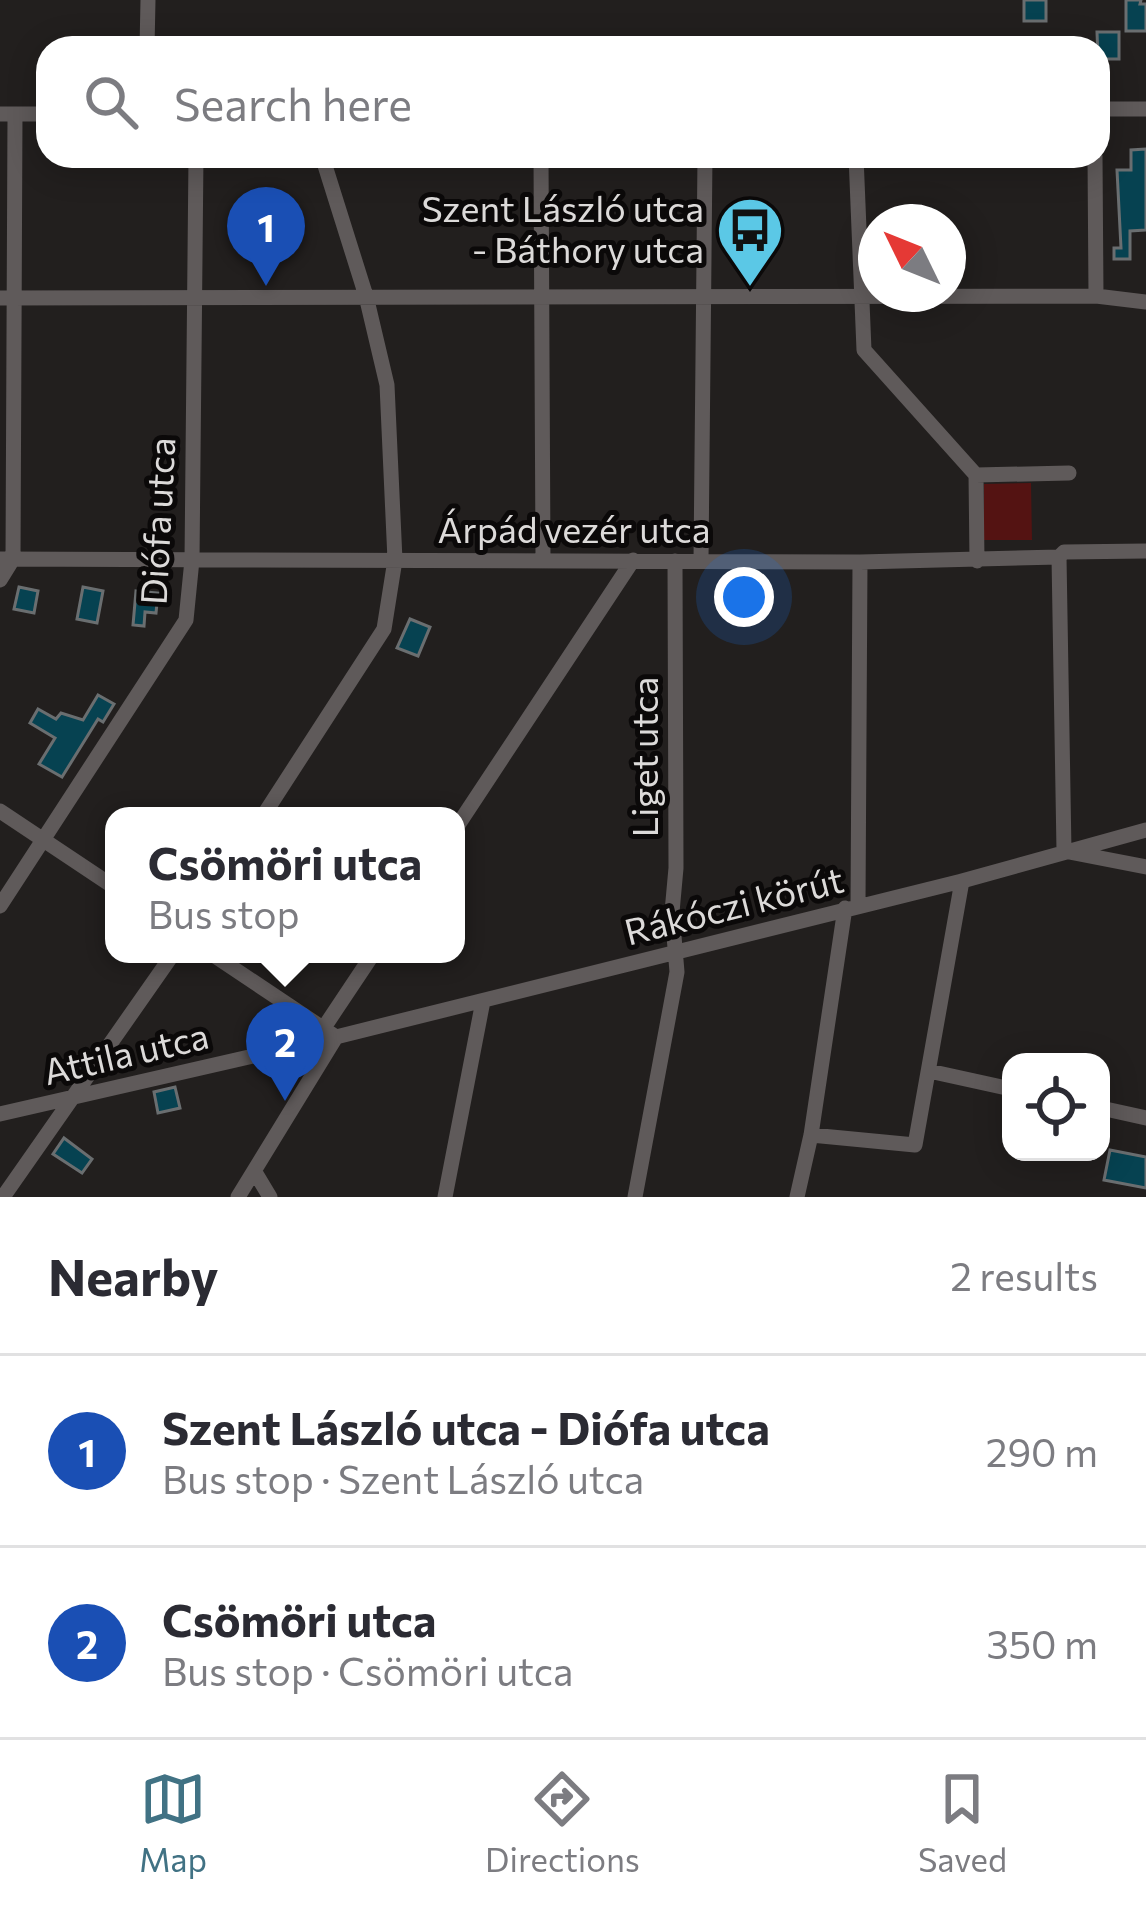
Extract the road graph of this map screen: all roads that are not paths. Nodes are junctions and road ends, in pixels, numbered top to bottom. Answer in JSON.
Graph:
{"nodes":[{"id":1,"x":148,"y":0,"type":"edge"},
{"id":2,"x":147,"y":36,"type":"edge"},
{"id":3,"x":1110,"y":109,"type":"edge"},
{"id":4,"x":1146,"y":110,"type":"edge"},
{"id":5,"x":7,"y":114,"type":"edge"},
{"id":6,"x":196,"y":168,"type":"edge"},
{"id":7,"x":326,"y":168,"type":"edge"},
{"id":8,"x":541,"y":168,"type":"edge"},
{"id":9,"x":705,"y":168,"type":"edge"},
{"id":10,"x":856,"y":168,"type":"edge"},
{"id":11,"x":1095,"y":168,"type":"edge"},
{"id":12,"x":858,"y":227,"type":"edge"},
{"id":13,"x":366,"y":296,"type":"junction"},
{"id":14,"x":542,"y":296,"type":"junction"},
{"id":15,"x":704,"y":296,"type":"junction"},
{"id":16,"x":1096,"y":296,"type":"junction"},
{"id":17,"x":966,"y":297,"type":"edge"},
{"id":18,"x":7,"y":298,"type":"edge"},
{"id":19,"x":195,"y":298,"type":"junction"},
{"id":20,"x":858,"y":298,"type":"edge"},
{"id":21,"x":1146,"y":302,"type":"edge"},
{"id":22,"x":861,"y":312,"type":"edge"},
{"id":23,"x":1070,"y":473,"type":"dead end"},
{"id":24,"x":976,"y":475,"type":"junction"},
{"id":25,"x":1146,"y":551,"type":"edge"},
{"id":26,"x":1059,"y":557,"type":"junction"},
{"id":27,"x":7,"y":559,"type":"edge"},
{"id":28,"x":543,"y":559,"type":"junction"},
{"id":29,"x":192,"y":560,"type":"junction"},
{"id":30,"x":395,"y":560,"type":"junction"},
{"id":31,"x":633,"y":560,"type":"junction"},
{"id":32,"x":700,"y":560,"type":"junction"},
{"id":33,"x":675,"y":561,"type":"junction"},
{"id":34,"x":977,"y":561,"type":"junction"},
{"id":35,"x":860,"y":562,"type":"junction"},
{"id":36,"x":0,"y":580,"type":"edge"},
{"id":37,"x":269,"y":807,"type":"edge"},
{"id":38,"x":0,"y":811,"type":"edge"},
{"id":39,"x":465,"y":814,"type":"edge"},
{"id":40,"x":1146,"y":830,"type":"edge"},
{"id":41,"x":44,"y":839,"type":"junction"},
{"id":42,"x":1064,"y":851,"type":"junction"},
{"id":43,"x":1146,"y":867,"type":"edge"},
{"id":44,"x":962,"y":880,"type":"junction"},
{"id":45,"x":105,"y":881,"type":"edge"},
{"id":46,"x":0,"y":906,"type":"edge"},
{"id":47,"x":851,"y":907,"type":"junction"},
{"id":48,"x":676,"y":952,"type":"junction"},
{"id":49,"x":167,"y":963,"type":"edge"},
{"id":50,"x":225,"y":963,"type":"edge"},
{"id":51,"x":368,"y":963,"type":"edge"},
{"id":52,"x":483,"y":1000,"type":"junction"},
{"id":53,"x":329,"y":1033,"type":"junction"},
{"id":54,"x":929,"y":1072,"type":"junction"},
{"id":55,"x":1002,"y":1087,"type":"edge"},
{"id":56,"x":73,"y":1096,"type":"junction"},
{"id":57,"x":1110,"y":1110,"type":"edge"},
{"id":58,"x":0,"y":1114,"type":"edge"},
{"id":59,"x":1146,"y":1118,"type":"edge"},
{"id":60,"x":811,"y":1135,"type":"junction"},
{"id":61,"x":255,"y":1172,"type":"junction"},
{"id":62,"x":3,"y":1197,"type":"edge"},
{"id":63,"x":238,"y":1197,"type":"edge"},
{"id":64,"x":270,"y":1197,"type":"edge"},
{"id":65,"x":445,"y":1197,"type":"edge"},
{"id":66,"x":635,"y":1197,"type":"edge"},
{"id":67,"x":797,"y":1197,"type":"edge"}],
"edges":[{"from":1,"to":2,"type":"street"},
{"from":3,"to":4,"type":"street"},
{"from":5,"to":18,"type":"street"},
{"from":6,"to":19,"type":"street","name":"Diófa utca"},
{"from":7,"to":13,"type":"street"},
{"from":8,"to":14,"type":"street"},
{"from":9,"to":15,"type":"street"},
{"from":10,"to":12,"type":"street"},
{"from":11,"to":16,"type":"street"},
{"from":13,"to":14,"type":"street"},
{"from":13,"to":19,"type":"street"},
{"from":13,"to":30,"type":"street"},
{"from":14,"to":15,"type":"street"},
{"from":14,"to":28,"type":"street"},
{"from":15,"to":20,"type":"street"},
{"from":15,"to":32,"type":"street"},
{"from":16,"to":17,"type":"street"},
{"from":16,"to":21,"type":"street"},
{"from":18,"to":19,"type":"street"},
{"from":18,"to":27,"type":"street"},
{"from":19,"to":29,"type":"street","name":"Diófa utca"},
{"from":22,"to":24,"type":"street"},
{"from":23,"to":24,"type":"street"},
{"from":24,"to":34,"type":"street"},
{"from":25,"to":26,"type":"street","name":"Árpád vezér utca"},
{"from":26,"to":34,"type":"street","name":"Árpád vezér utca"},
{"from":26,"to":42,"type":"street"},
{"from":27,"to":29,"type":"street","name":"Árpád vezér utca"},
{"from":27,"to":36,"type":"street"},
{"from":28,"to":30,"type":"street","name":"Árpád vezér utca"},
{"from":28,"to":31,"type":"street","name":"Árpád vezér utca"},
{"from":29,"to":30,"type":"street","name":"Árpád vezér utca"},
{"from":29,"to":41,"type":"street","name":"Diófa utca"},
{"from":30,"to":37,"type":"street"},
{"from":31,"to":33,"type":"street","name":"Árpád vezér utca"},
{"from":31,"to":39,"type":"street"},
{"from":32,"to":33,"type":"street","name":"Árpád vezér utca"},
{"from":32,"to":35,"type":"street","name":"Árpád vezér utca"},
{"from":33,"to":48,"type":"street","name":"Liget utca"},
{"from":34,"to":35,"type":"street","name":"Árpád vezér utca"},
{"from":35,"to":47,"type":"street"},
{"from":38,"to":41,"type":"street"},
{"from":40,"to":42,"type":"street","name":"Rákóczi körút"},
{"from":41,"to":45,"type":"street"},
{"from":41,"to":46,"type":"street","name":"Diófa utca"},
{"from":42,"to":43,"type":"street"},
{"from":42,"to":44,"type":"street","name":"Rákóczi körút"},
{"from":44,"to":47,"type":"street","name":"Rákóczi körút"},
{"from":44,"to":54,"type":"street"},
{"from":47,"to":48,"type":"street","name":"Rákóczi körút"},
{"from":47,"to":60,"type":"street"},
{"from":48,"to":52,"type":"street","name":"Rákóczi körút"},
{"from":48,"to":66,"type":"street","name":"Liget utca"},
{"from":49,"to":56,"type":"street"},
{"from":50,"to":53,"type":"street"},
{"from":51,"to":53,"type":"street"},
{"from":52,"to":53,"type":"street","name":"Rákóczi körút"},
{"from":52,"to":65,"type":"street"},
{"from":53,"to":56,"type":"street","name":"Attila utca"},
{"from":53,"to":61,"type":"street"},
{"from":54,"to":55,"type":"street"},
{"from":54,"to":60,"type":"street"},
{"from":56,"to":58,"type":"street","name":"Attila utca"},
{"from":56,"to":62,"type":"street"},
{"from":57,"to":59,"type":"street"},
{"from":60,"to":67,"type":"street"},
{"from":61,"to":63,"type":"street"},
{"from":61,"to":64,"type":"street"}]}
